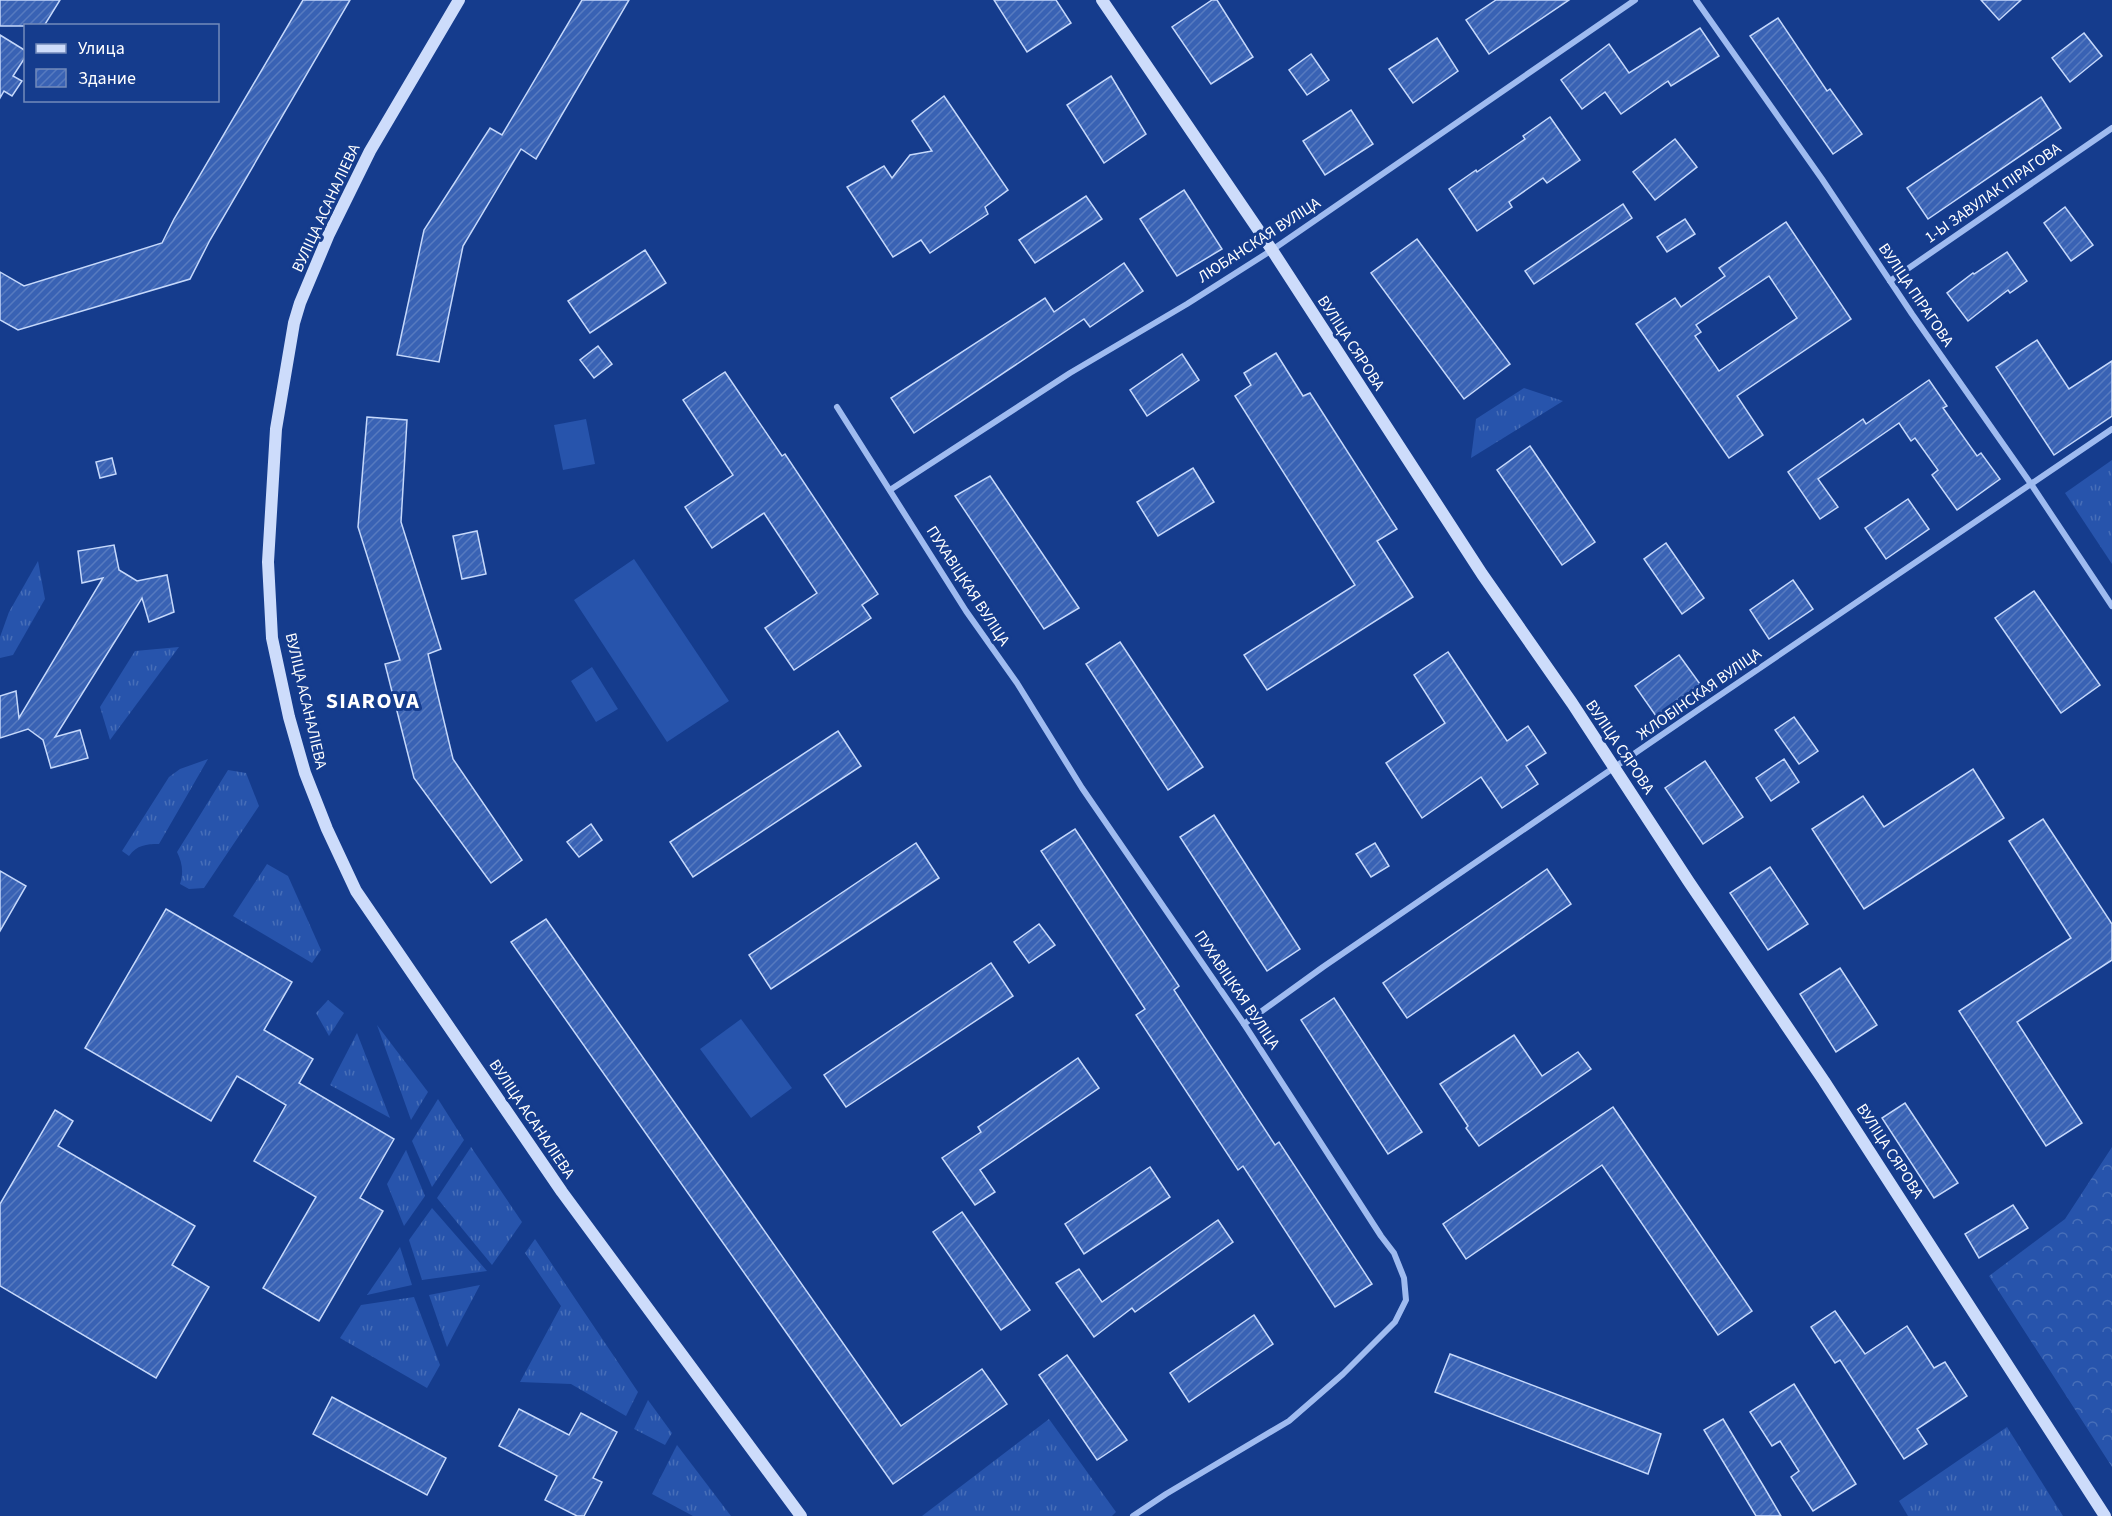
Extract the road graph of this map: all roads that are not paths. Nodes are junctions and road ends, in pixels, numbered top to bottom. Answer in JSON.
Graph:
{"nodes":[{"id":1,"x":459,"y":0,"type":"edge"},
{"id":2,"x":1102,"y":0,"type":"edge"},
{"id":3,"x":1635,"y":0,"type":"edge"},
{"id":4,"x":1696,"y":0,"type":"edge"},
{"id":5,"x":2112,"y":128,"type":"edge"},
{"id":6,"x":1272,"y":250,"type":"junction"},
{"id":7,"x":1890,"y":282,"type":"junction"},
{"id":8,"x":837,"y":407,"type":"dead end"},
{"id":9,"x":2112,"y":429,"type":"edge"},
{"id":10,"x":2031,"y":484,"type":"junction"},
{"id":11,"x":890,"y":490,"type":"junction"},
{"id":12,"x":2112,"y":606,"type":"edge"},
{"id":13,"x":1615,"y":768,"type":"junction"},
{"id":14,"x":1244,"y":1024,"type":"junction"},
{"id":15,"x":801,"y":1516,"type":"edge"},
{"id":16,"x":1133,"y":1516,"type":"edge"},
{"id":17,"x":2105,"y":1516,"type":"edge"}],
"edges":[{"from":1,"to":15,"type":"street","name":"ВУЛІЦА АСАНАЛІЕВА"},
{"from":2,"to":6,"type":"street","name":"ВУЛІЦА СЯРОВА"},
{"from":3,"to":6,"type":"street","name":"ЛЮБАНСКАЯ ВУЛІЦА"},
{"from":4,"to":7,"type":"street","name":"ВУЛІЦА ПІРАГОВА"},
{"from":5,"to":7,"type":"street","name":"1-Ы ЗАВУЛАК ПІРАГОВА"},
{"from":6,"to":11,"type":"street","name":"ЛЮБАНСКАЯ ВУЛІЦА"},
{"from":6,"to":13,"type":"street","name":"ВУЛІЦА СЯРОВА"},
{"from":7,"to":10,"type":"street","name":"ВУЛІЦА ПІРАГОВА"},
{"from":8,"to":11,"type":"street","name":"ПУХАВІЦКАЯ ВУЛІЦА"},
{"from":9,"to":10,"type":"street","name":"ЖЛОБІНСКАЯ ВУЛІЦА"},
{"from":10,"to":12,"type":"street","name":"ВУЛІЦА ПІРАГОВА"},
{"from":10,"to":13,"type":"street","name":"ЖЛОБІНСКАЯ ВУЛІЦА"},
{"from":11,"to":14,"type":"street","name":"ПУХАВІЦКАЯ ВУЛІЦА"},
{"from":13,"to":14,"type":"street","name":"ЖЛОБІНСКАЯ ВУЛІЦА"},
{"from":13,"to":17,"type":"street","name":"ВУЛІЦА СЯРОВА"},
{"from":14,"to":16,"type":"street","name":"ПУХАВІЦКАЯ ВУЛІЦА"}]}
